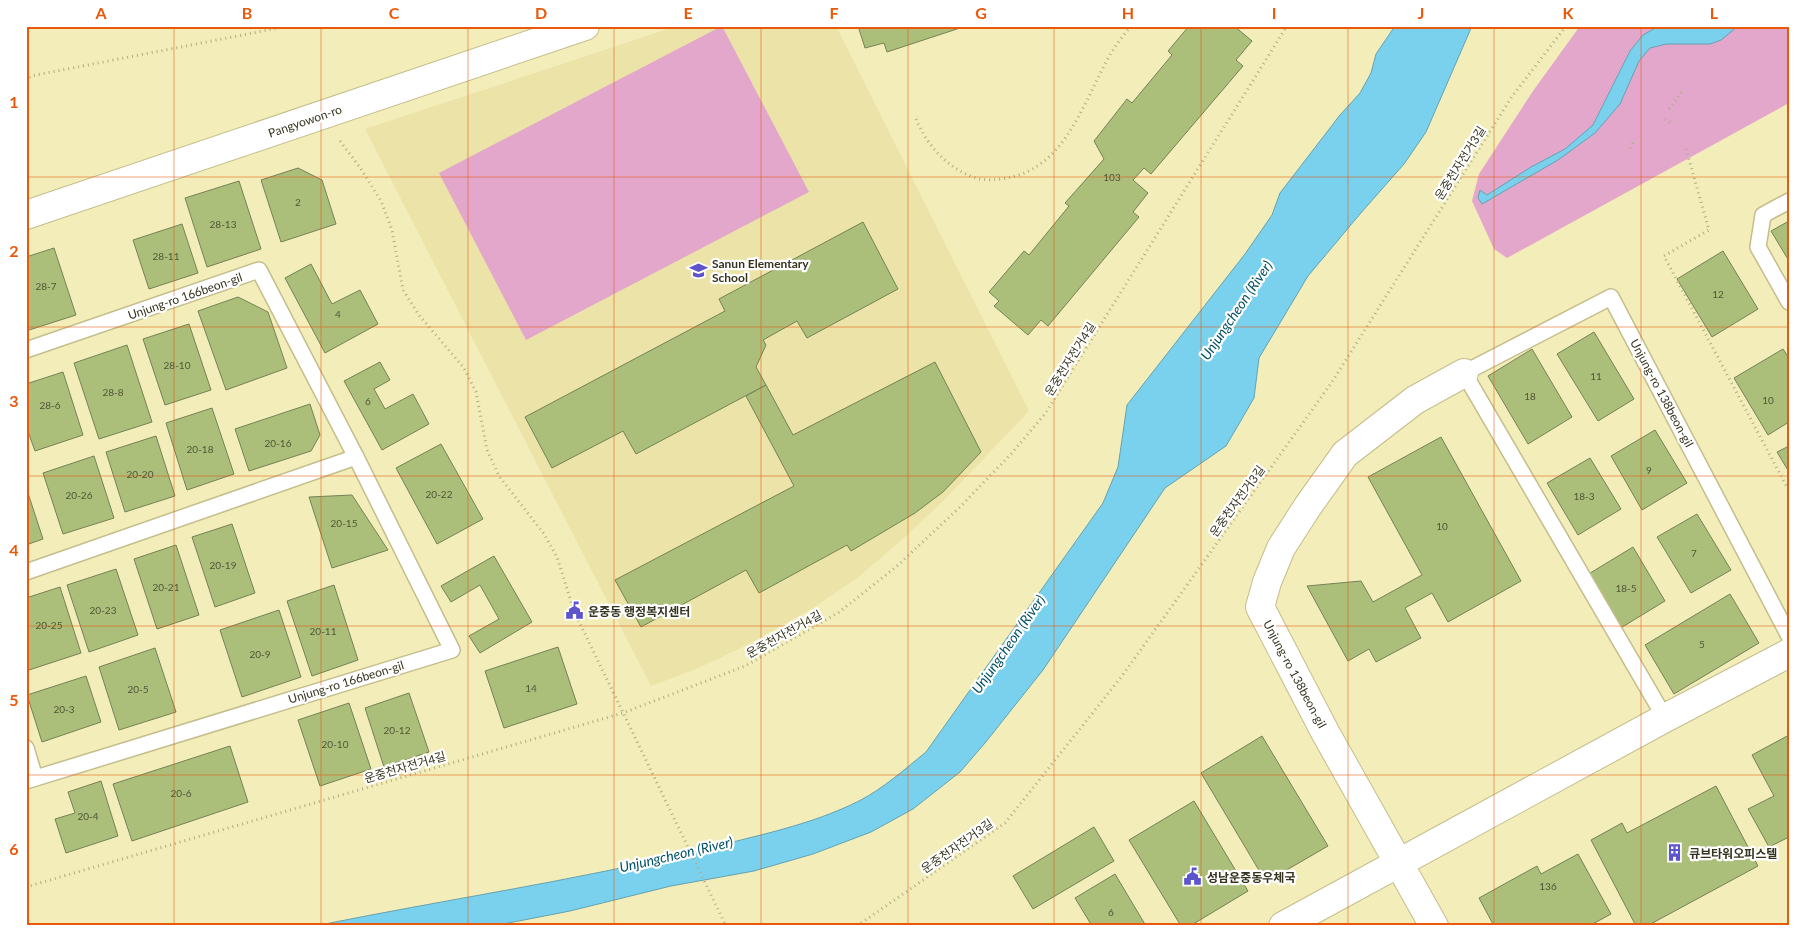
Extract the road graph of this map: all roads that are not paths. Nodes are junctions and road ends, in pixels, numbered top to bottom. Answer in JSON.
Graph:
{"nodes":[{"id":1,"x":585,"y":26,"type":"edge"},
{"id":2,"x":1789,"y":201,"type":"edge"},
{"id":3,"x":26,"y":215,"type":"edge"},
{"id":4,"x":1789,"y":302,"type":"edge"},
{"id":5,"x":26,"y":350,"type":"edge"},
{"id":6,"x":1464,"y":373,"type":"junction"},
{"id":7,"x":356,"y":457,"type":"junction"},
{"id":8,"x":26,"y":572,"type":"edge"},
{"id":9,"x":1789,"y":636,"type":"edge"},
{"id":10,"x":1789,"y":653,"type":"edge"},
{"id":11,"x":1665,"y":718,"type":"junction"},
{"id":12,"x":26,"y":748,"type":"edge"},
{"id":13,"x":31,"y":780,"type":"edge"},
{"id":14,"x":1400,"y":863,"type":"junction"},
{"id":15,"x":1282,"y":926,"type":"edge"},
{"id":16,"x":1434,"y":926,"type":"edge"}],
"edges":[{"from":1,"to":3,"type":"street","name":"Pangyowon-ro"},
{"from":2,"to":4,"type":"lane"},
{"from":5,"to":7,"type":"lane","name":"Unjung-ro 166beon-gil"},
{"from":6,"to":9,"type":"lane","name":"Unjung-ro 138beon-gil"},
{"from":6,"to":11,"type":"lane"},
{"from":6,"to":14,"type":"street","name":"Unjung-ro 138beon-gil"},
{"from":7,"to":8,"type":"lane"},
{"from":7,"to":13,"type":"lane","name":"Unjung-ro 166beon-gil"},
{"from":10,"to":11,"type":"street"},
{"from":11,"to":14,"type":"street"},
{"from":12,"to":13,"type":"lane","name":"Unjung-ro 166beon-gil"},
{"from":14,"to":15,"type":"street"},
{"from":14,"to":16,"type":"street","name":"Unjung-ro 138beon-gil"}]}
